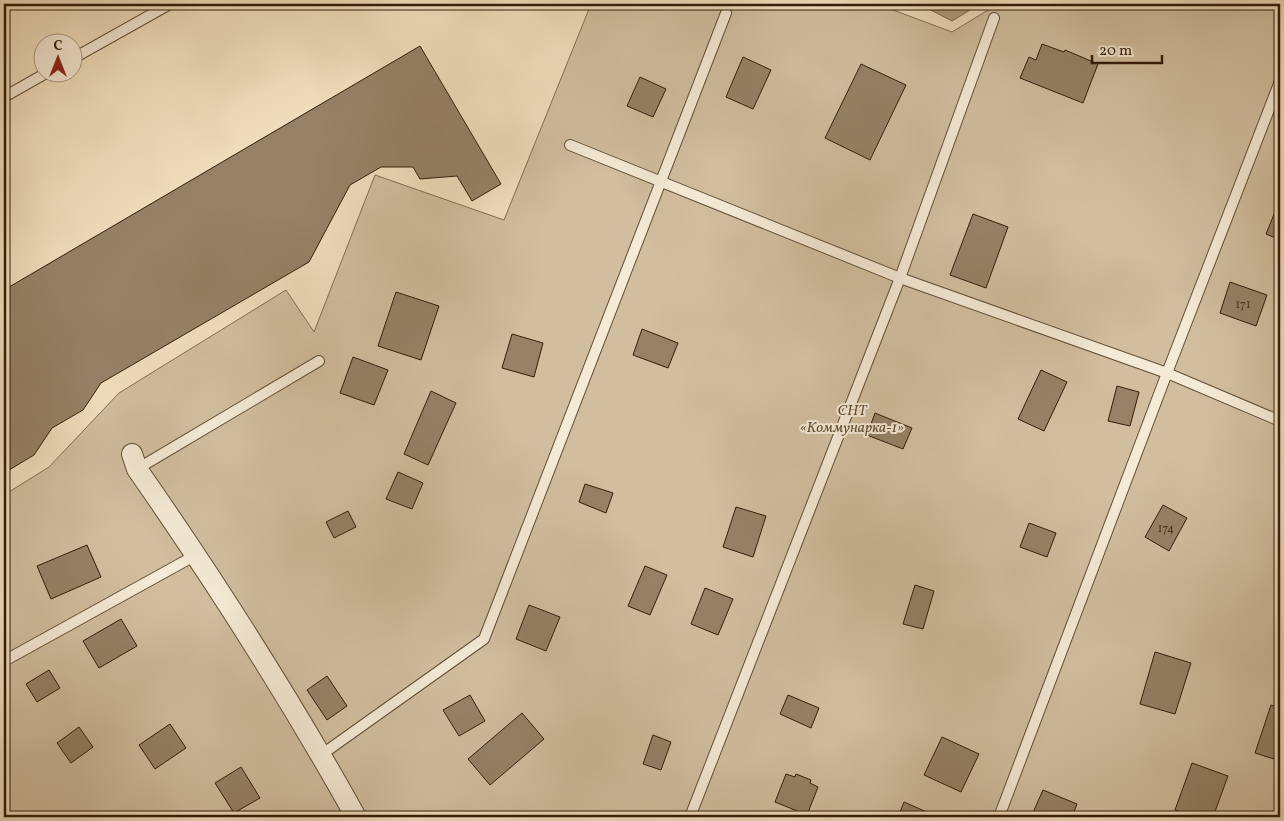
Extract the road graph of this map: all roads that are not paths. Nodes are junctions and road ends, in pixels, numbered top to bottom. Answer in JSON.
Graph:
{"nodes":[{"id":1,"x":170,"y":4,"type":"edge"},
{"id":2,"x":726,"y":13,"type":"dead end"},
{"id":3,"x":994,"y":18,"type":"dead end"},
{"id":4,"x":82,"y":53,"type":"edge"},
{"id":5,"x":32,"y":81,"type":"edge"},
{"id":6,"x":1280,"y":82,"type":"edge"},
{"id":7,"x":4,"y":97,"type":"edge"},
{"id":8,"x":570,"y":145,"type":"dead end"},
{"id":9,"x":661,"y":180,"type":"junction"},
{"id":10,"x":900,"y":278,"type":"junction"},
{"id":11,"x":319,"y":361,"type":"dead end"},
{"id":12,"x":1167,"y":373,"type":"junction"},
{"id":13,"x":1280,"y":421,"type":"edge"},
{"id":14,"x":134,"y":461,"type":"joint"},
{"id":15,"x":196,"y":555,"type":"junction"},
{"id":16,"x":4,"y":661,"type":"edge"},
{"id":17,"x":321,"y":755,"type":"junction"},
{"id":18,"x":356,"y":817,"type":"edge"},
{"id":19,"x":690,"y":817,"type":"edge"},
{"id":20,"x":999,"y":817,"type":"edge"}],
"edges":[{"from":1,"to":4,"type":"lane"},
{"from":2,"to":9,"type":"lane"},
{"from":3,"to":10,"type":"lane"},
{"from":5,"to":7,"type":"lane"},
{"from":6,"to":12,"type":"lane"},
{"from":8,"to":9,"type":"lane"},
{"from":9,"to":10,"type":"lane"},
{"from":9,"to":17,"type":"lane"},
{"from":10,"to":12,"type":"lane"},
{"from":10,"to":19,"type":"lane"},
{"from":11,"to":14,"type":"lane"},
{"from":12,"to":13,"type":"lane"},
{"from":12,"to":20,"type":"lane"},
{"from":14,"to":15,"type":"street"},
{"from":15,"to":16,"type":"lane"},
{"from":15,"to":17,"type":"street"},
{"from":17,"to":18,"type":"street"}]}
